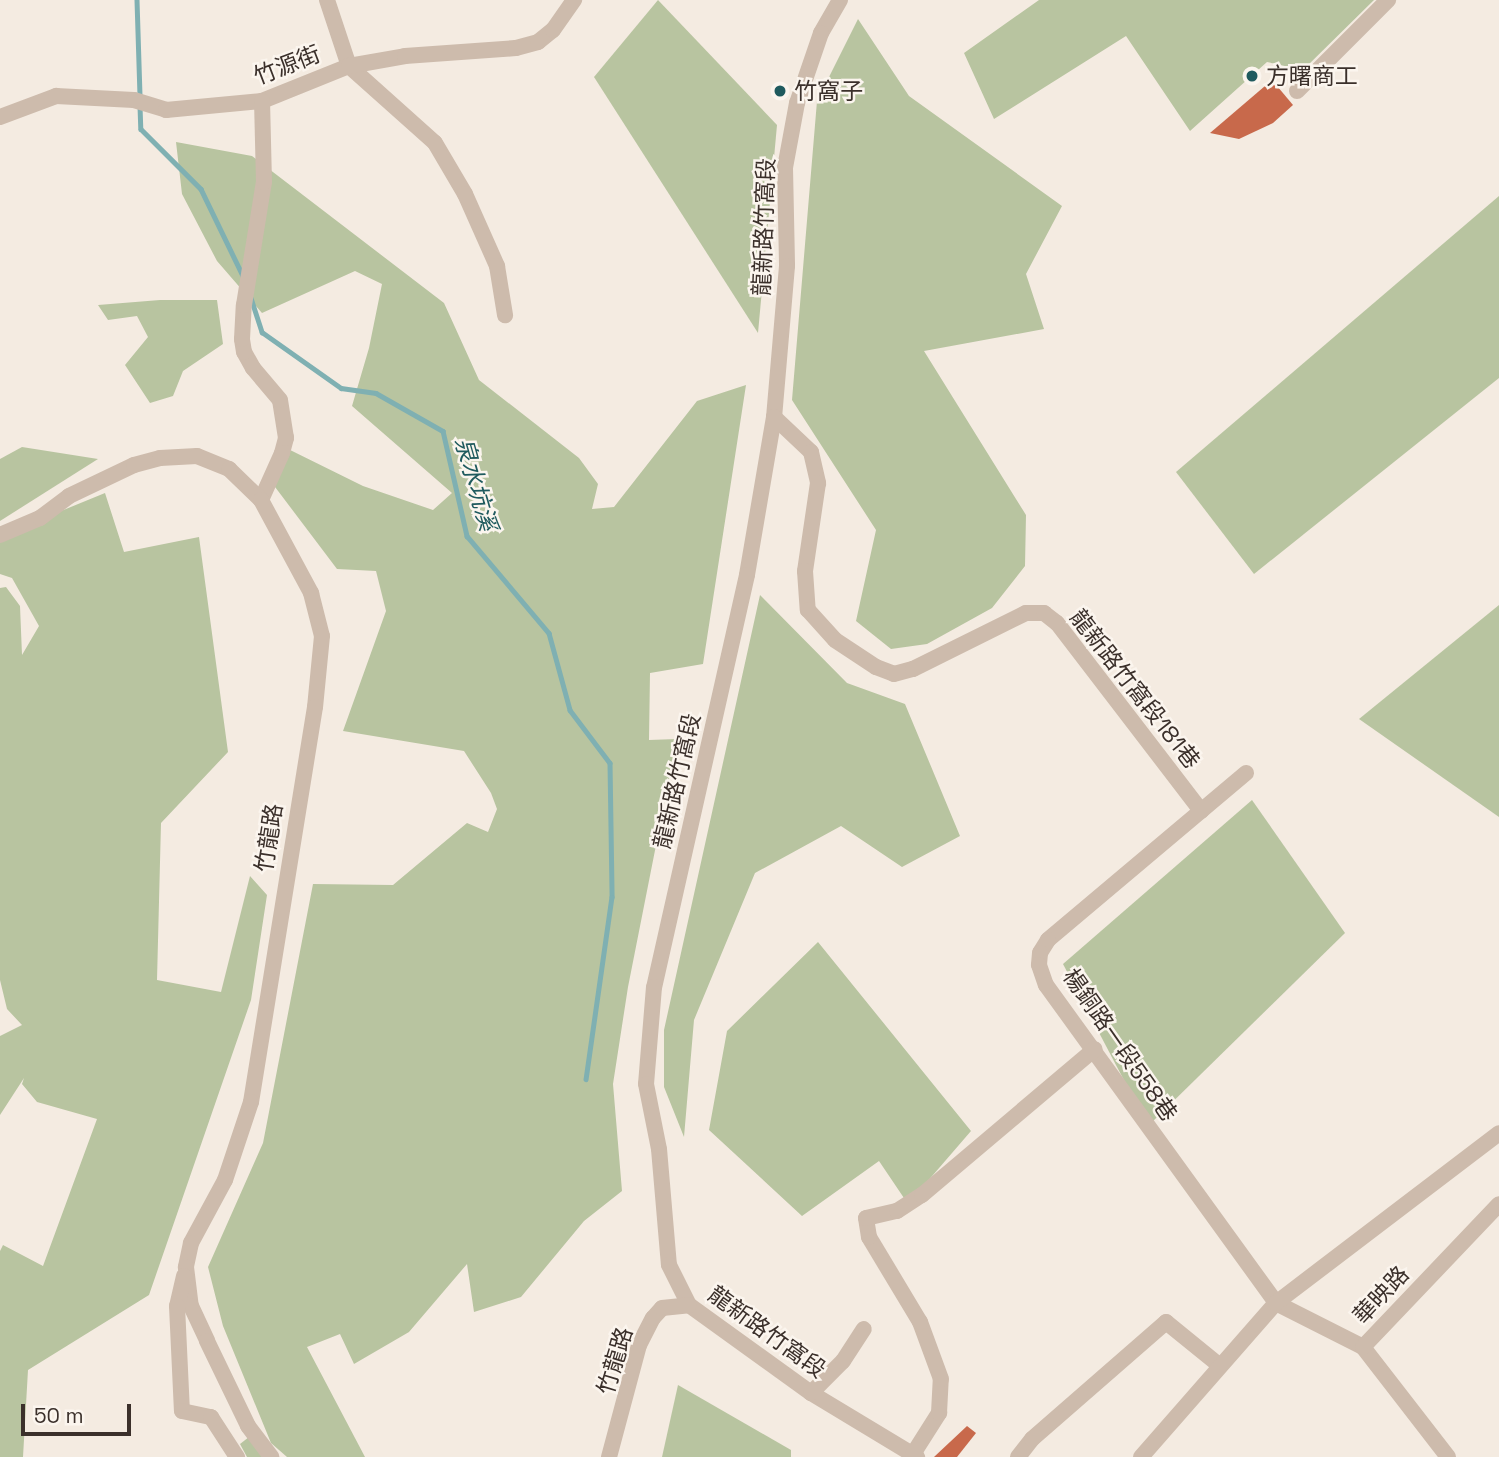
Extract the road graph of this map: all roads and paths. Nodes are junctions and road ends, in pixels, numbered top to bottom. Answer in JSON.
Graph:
{"nodes":[{"id":1,"x":327,"y":0,"type":"edge"},
{"id":2,"x":574,"y":0,"type":"edge"},
{"id":3,"x":839,"y":0,"type":"edge"},
{"id":4,"x":1388,"y":0,"type":"edge"},
{"id":5,"x":349,"y":66,"type":"junction"},
{"id":6,"x":1297,"y":92,"type":"dead end"},
{"id":7,"x":262,"y":101,"type":"junction"},
{"id":8,"x":0,"y":117,"type":"edge"},
{"id":9,"x":505,"y":315,"type":"dead end"},
{"id":10,"x":775,"y":417,"type":"junction"},
{"id":11,"x":261,"y":500,"type":"junction"},
{"id":12,"x":0,"y":535,"type":"edge"},
{"id":13,"x":1246,"y":773,"type":"dead end"},
{"id":14,"x":1201,"y":811,"type":"junction"},
{"id":15,"x":1095,"y":1049,"type":"junction"},
{"id":16,"x":1499,"y":1133,"type":"edge"},
{"id":17,"x":1499,"y":1205,"type":"edge"},
{"id":18,"x":186,"y":1266,"type":"junction"},
{"id":19,"x":1276,"y":1303,"type":"junction"},
{"id":20,"x":689,"y":1305,"type":"junction"},
{"id":21,"x":864,"y":1329,"type":"dead end"},
{"id":22,"x":1363,"y":1347,"type":"junction"},
{"id":23,"x":1219,"y":1365,"type":"junction"},
{"id":24,"x":811,"y":1393,"type":"junction"},
{"id":25,"x":915,"y":1456,"type":"edge"},
{"id":26,"x":237,"y":1457,"type":"edge"},
{"id":27,"x":271,"y":1457,"type":"edge"},
{"id":28,"x":609,"y":1457,"type":"edge"},
{"id":29,"x":1018,"y":1457,"type":"edge"},
{"id":30,"x":1141,"y":1457,"type":"edge"},
{"id":31,"x":1448,"y":1457,"type":"edge"}],
"edges":[{"from":1,"to":5,"type":"street"},
{"from":2,"to":5,"type":"street","name":"竹源街"},
{"from":3,"to":10,"type":"street","name":"龍新路竹窩段"},
{"from":4,"to":6,"type":"street"},
{"from":5,"to":7,"type":"street","name":"竹源街"},
{"from":5,"to":9,"type":"street"},
{"from":7,"to":8,"type":"street","name":"竹源街"},
{"from":7,"to":11,"type":"street"},
{"from":10,"to":14,"type":"street","name":"龍新路竹窩段181巷"},
{"from":10,"to":20,"type":"street","name":"龍新路竹窩段"},
{"from":11,"to":12,"type":"street","name":"竹龍路"},
{"from":11,"to":18,"type":"street","name":"竹龍路"},
{"from":13,"to":14,"type":"street","name":"楊銅路一段558巷"},
{"from":14,"to":15,"type":"street","name":"楊銅路一段558巷"},
{"from":15,"to":19,"type":"street","name":"楊銅路一段558巷"},
{"from":15,"to":25,"type":"street"},
{"from":16,"to":19,"type":"street"},
{"from":17,"to":22,"type":"street","name":"華映路"},
{"from":18,"to":26,"type":"street"},
{"from":18,"to":27,"type":"street","name":"竹龍路"},
{"from":19,"to":22,"type":"street","name":"楊銅路一段558巷"},
{"from":19,"to":23,"type":"street"},
{"from":20,"to":24,"type":"street","name":"龍新路竹窩段"},
{"from":20,"to":28,"type":"street","name":"竹龍路"},
{"from":21,"to":24,"type":"street"},
{"from":22,"to":31,"type":"street","name":"華映路"},
{"from":23,"to":29,"type":"street"},
{"from":23,"to":30,"type":"street"},
{"from":24,"to":25,"type":"street","name":"龍新路竹窩段"}]}
